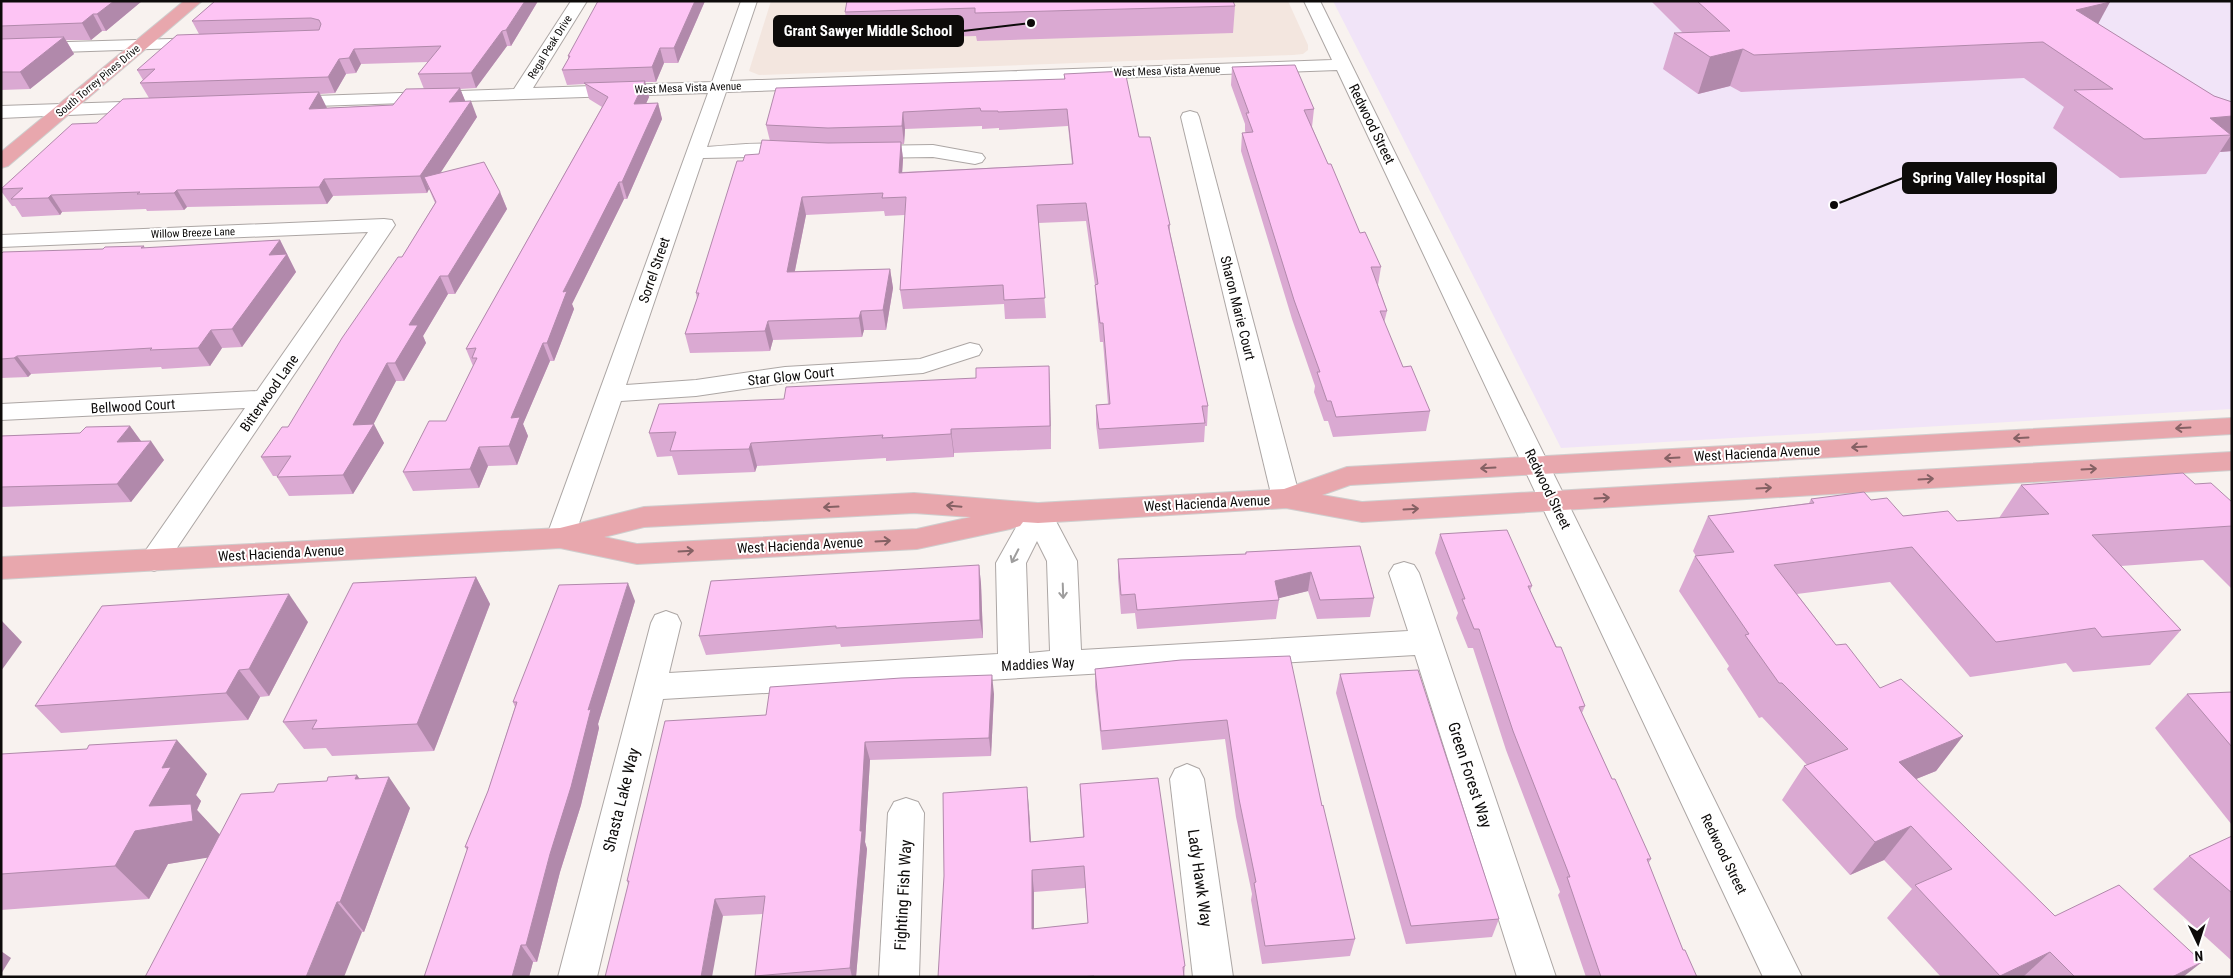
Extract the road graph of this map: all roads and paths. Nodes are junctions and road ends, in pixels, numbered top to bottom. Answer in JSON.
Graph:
{"nodes":[{"id":1,"x":194,"y":1,"type":"edge"},
{"id":2,"x":579,"y":1,"type":"edge"},
{"id":3,"x":749,"y":1,"type":"edge"},
{"id":4,"x":1312,"y":1,"type":"edge"},
{"id":5,"x":219,"y":42,"type":"edge"},
{"id":6,"x":142,"y":45,"type":"junction"},
{"id":7,"x":1,"y":49,"type":"edge"},
{"id":8,"x":1344,"y":65,"type":"junction"},
{"id":9,"x":718,"y":87,"type":"junction"},
{"id":10,"x":520,"y":94,"type":"junction"},
{"id":11,"x":264,"y":103,"type":"edge"},
{"id":12,"x":165,"y":106,"type":"edge"},
{"id":13,"x":63,"y":110,"type":"junction"},
{"id":14,"x":1,"y":112,"type":"edge"},
{"id":15,"x":1190,"y":117,"type":"dead end"},
{"id":16,"x":695,"y":152,"type":"junction"},
{"id":17,"x":812,"y":152,"type":"edge"},
{"id":18,"x":849,"y":153,"type":"edge"},
{"id":19,"x":975,"y":158,"type":"dead end"},
{"id":20,"x":1,"y":162,"type":"edge"},
{"id":21,"x":384,"y":225,"type":"joint"},
{"id":22,"x":1,"y":241,"type":"edge"},
{"id":23,"x":970,"y":350,"type":"dead end"},
{"id":24,"x":610,"y":394,"type":"junction"},
{"id":25,"x":264,"y":400,"type":"junction"},
{"id":26,"x":1,"y":412,"type":"edge"},
{"id":27,"x":2232,"y":426,"type":"edge"},
{"id":28,"x":2232,"y":461,"type":"edge"},
{"id":29,"x":1536,"y":465,"type":"junction"},
{"id":30,"x":1286,"y":498,"type":"junction"},
{"id":31,"x":1553,"y":500,"type":"junction"},
{"id":32,"x":1038,"y":513,"type":"junction"},
{"id":33,"x":560,"y":538,"type":"junction"},
{"id":34,"x":154,"y":560,"type":"junction"},
{"id":35,"x":1,"y":568,"type":"edge"},
{"id":36,"x":1404,"y":573,"type":"dead end"},
{"id":37,"x":666,"y":623,"type":"dead end"},
{"id":38,"x":1426,"y":642,"type":"junction"},
{"id":39,"x":1066,"y":663,"type":"junction"},
{"id":40,"x":1014,"y":666,"type":"junction"},
{"id":41,"x":650,"y":687,"type":"junction"},
{"id":42,"x":1187,"y":779,"type":"dead end"},
{"id":43,"x":906,"y":813,"type":"dead end"},
{"id":44,"x":577,"y":977,"type":"edge"},
{"id":45,"x":899,"y":977,"type":"edge"},
{"id":46,"x":1214,"y":977,"type":"edge"},
{"id":47,"x":1537,"y":977,"type":"edge"},
{"id":48,"x":1783,"y":977,"type":"edge"}],
"edges":[{"from":1,"to":6,"type":"main road","name":"South Torrey Pines Drive"},
{"from":2,"to":10,"type":"street","name":"Regal Peak Drive"},
{"from":3,"to":9,"type":"street","name":"Sorrel Street"},
{"from":4,"to":8,"type":"street","name":"Redwood Street"},
{"from":5,"to":6,"type":"street"},
{"from":6,"to":7,"type":"street"},
{"from":6,"to":13,"type":"main road","name":"South Torrey Pines Drive"},
{"from":8,"to":9,"type":"street","name":"West Mesa Vista Avenue"},
{"from":8,"to":29,"type":"street","name":"Redwood Street"},
{"from":9,"to":10,"type":"street","name":"West Mesa Vista Avenue"},
{"from":9,"to":16,"type":"street","name":"Sorrel Street"},
{"from":10,"to":11,"type":"street","name":"West Mesa Vista Avenue"},
{"from":12,"to":13,"type":"street"},
{"from":13,"to":14,"type":"street"},
{"from":13,"to":20,"type":"main road","name":"South Torrey Pines Drive"},
{"from":15,"to":30,"type":"street","name":"Sharon Marie Court"},
{"from":16,"to":17,"type":"street"},
{"from":16,"to":24,"type":"street","name":"Sorrel Street"},
{"from":18,"to":19,"type":"street"},
{"from":21,"to":22,"type":"street","name":"Willow Breeze Lane"},
{"from":21,"to":25,"type":"street","name":"Bitterwood Lane"},
{"from":23,"to":24,"type":"street","name":"Star Glow Court"},
{"from":24,"to":33,"type":"street","name":"Sorrel Street"},
{"from":25,"to":26,"type":"street","name":"Bellwood Court"},
{"from":25,"to":34,"type":"street","name":"Bitterwood Lane"},
{"from":27,"to":29,"type":"main road","name":"West Hacienda Avenue","one_way":true},
{"from":31,"to":28,"type":"main road","name":"West Hacienda Avenue","one_way":true},
{"from":29,"to":30,"type":"main road","name":"West Hacienda Avenue","one_way":true},
{"from":29,"to":31,"type":"street","name":"Redwood Street"},
{"from":30,"to":31,"type":"main road","name":"West Hacienda Avenue","one_way":true},
{"from":30,"to":32,"type":"main road","name":"West Hacienda Avenue"},
{"from":31,"to":48,"type":"street","name":"Redwood Street"},
{"from":32,"to":33,"type":"main road","name":"West Hacienda Avenue","one_way":true},
{"from":33,"to":32,"type":"main road","name":"West Hacienda Avenue","one_way":true},
{"from":32,"to":39,"type":"street","one_way":true},
{"from":32,"to":40,"type":"street","one_way":true},
{"from":33,"to":34,"type":"main road","name":"West Hacienda Avenue"},
{"from":34,"to":35,"type":"main road","name":"West Hacienda Avenue"},
{"from":36,"to":38,"type":"street","name":"Green Forest Way"},
{"from":37,"to":41,"type":"street","name":"Shasta Lake Way"},
{"from":38,"to":39,"type":"street","name":"Maddies Way"},
{"from":38,"to":47,"type":"street","name":"Green Forest Way"},
{"from":39,"to":40,"type":"street","name":"Maddies Way"},
{"from":40,"to":41,"type":"street","name":"Maddies Way"},
{"from":41,"to":44,"type":"street","name":"Shasta Lake Way"},
{"from":42,"to":46,"type":"street","name":"Lady Hawk Way"},
{"from":43,"to":45,"type":"street","name":"Fighting Fish Way"}]}
